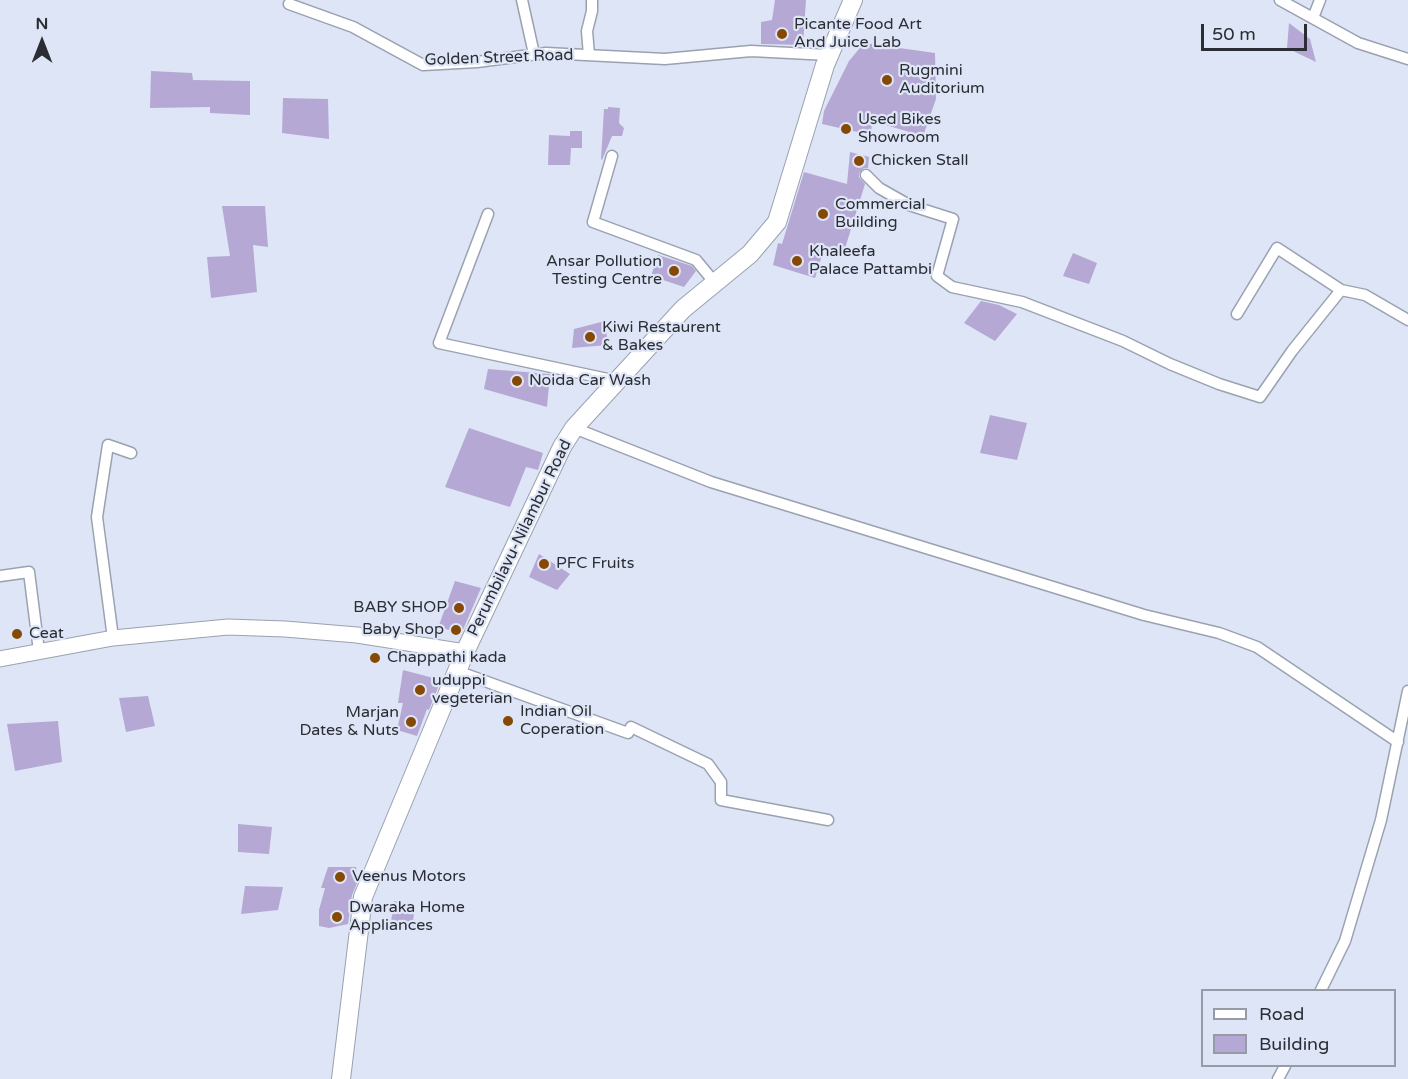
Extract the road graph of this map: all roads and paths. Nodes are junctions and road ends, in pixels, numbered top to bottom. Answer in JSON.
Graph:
{"nodes":[{"id":1,"x":522,"y":0,"type":"edge"},
{"id":2,"x":592,"y":0,"type":"edge"},
{"id":3,"x":853,"y":0,"type":"edge"},
{"id":4,"x":1280,"y":0,"type":"edge"},
{"id":5,"x":1320,"y":0,"type":"edge"},
{"id":6,"x":289,"y":4,"type":"dead end"},
{"id":7,"x":1312,"y":18,"type":"junction"},
{"id":8,"x":534,"y":54,"type":"junction"},
{"id":9,"x":589,"y":55,"type":"junction"},
{"id":10,"x":829,"y":55,"type":"junction"},
{"id":11,"x":1408,"y":59,"type":"edge"},
{"id":12,"x":612,"y":156,"type":"dead end"},
{"id":13,"x":866,"y":175,"type":"dead end"},
{"id":14,"x":488,"y":214,"type":"dead end"},
{"id":15,"x":715,"y":283,"type":"junction"},
{"id":16,"x":1341,"y":290,"type":"junction"},
{"id":17,"x":1237,"y":314,"type":"dead end"},
{"id":18,"x":1408,"y":320,"type":"edge"},
{"id":19,"x":617,"y":381,"type":"junction"},
{"id":20,"x":574,"y":428,"type":"junction"},
{"id":21,"x":131,"y":453,"type":"dead end"},
{"id":22,"x":0,"y":576,"type":"edge"},
{"id":23,"x":113,"y":638,"type":"junction"},
{"id":24,"x":39,"y":651,"type":"junction"},
{"id":25,"x":465,"y":652,"type":"junction"},
{"id":26,"x":0,"y":660,"type":"edge"},
{"id":27,"x":457,"y":670,"type":"junction"},
{"id":28,"x":1408,"y":692,"type":"edge"},
{"id":29,"x":1398,"y":742,"type":"junction"},
{"id":30,"x":828,"y":820,"type":"dead end"},
{"id":31,"x":1321,"y":989,"type":"edge"},
{"id":32,"x":341,"y":1079,"type":"edge"}],
"edges":[{"from":1,"to":8,"type":"street"},
{"from":2,"to":9,"type":"street"},
{"from":3,"to":10,"type":"main road","name":"Perumbilavu-Nilambur Road"},
{"from":4,"to":7,"type":"street"},
{"from":5,"to":7,"type":"street"},
{"from":6,"to":8,"type":"street","name":"Golden Street Road"},
{"from":7,"to":11,"type":"street"},
{"from":8,"to":9,"type":"street","name":"Golden Street Road"},
{"from":9,"to":10,"type":"street","name":"Golden Street Road"},
{"from":10,"to":15,"type":"main road","name":"Perumbilavu-Nilambur Road"},
{"from":12,"to":15,"type":"street"},
{"from":13,"to":16,"type":"street"},
{"from":14,"to":19,"type":"street"},
{"from":15,"to":19,"type":"main road","name":"Perumbilavu-Nilambur Road"},
{"from":16,"to":17,"type":"street"},
{"from":16,"to":18,"type":"street"},
{"from":19,"to":20,"type":"main road","name":"Perumbilavu-Nilambur Road"},
{"from":20,"to":25,"type":"main road","name":"Perumbilavu-Nilambur Road"},
{"from":20,"to":29,"type":"street"},
{"from":21,"to":23,"type":"street"},
{"from":22,"to":24,"type":"street"},
{"from":23,"to":24,"type":"main road"},
{"from":23,"to":25,"type":"main road"},
{"from":24,"to":26,"type":"main road"},
{"from":25,"to":27,"type":"main road","name":"Perumbilavu-Nilambur Road"},
{"from":27,"to":30,"type":"street"},
{"from":27,"to":32,"type":"main road","name":"Perumbilavu-Nilambur Road"},
{"from":28,"to":29,"type":"street"},
{"from":29,"to":31,"type":"street"}]}
